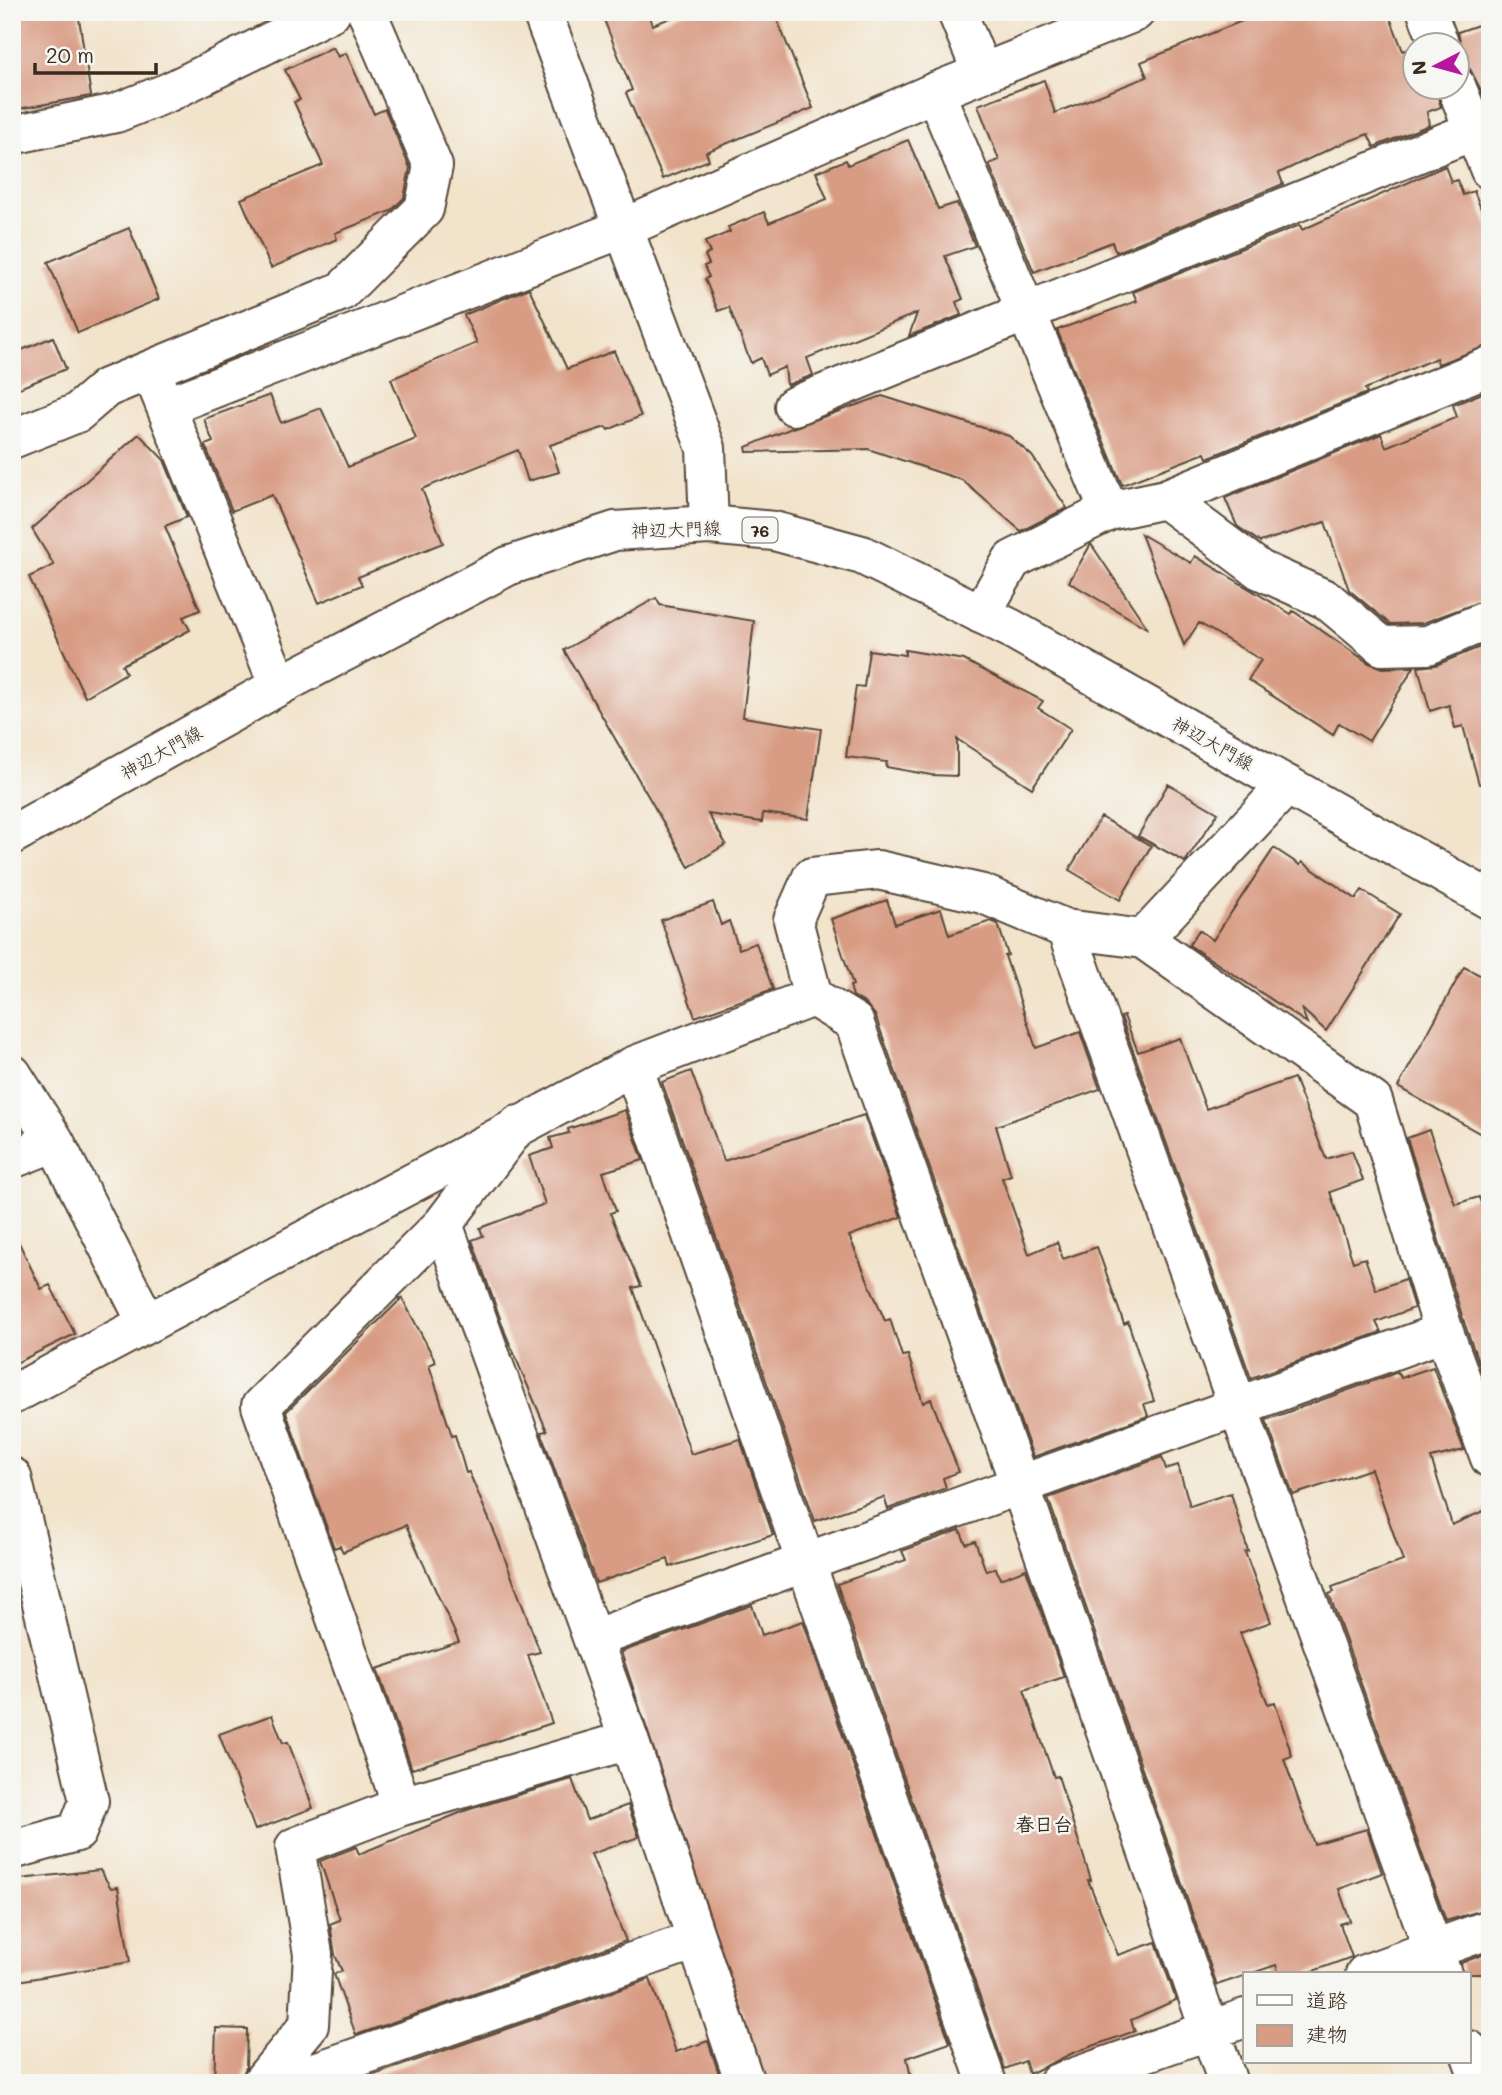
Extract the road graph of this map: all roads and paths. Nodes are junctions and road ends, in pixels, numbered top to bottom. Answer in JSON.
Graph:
{"nodes":[{"id":1,"x":331,"y":12,"type":"edge"},
{"id":2,"x":367,"y":12,"type":"edge"},
{"id":3,"x":542,"y":12,"type":"edge"},
{"id":4,"x":957,"y":12,"type":"edge"},
{"id":5,"x":1135,"y":12,"type":"edge"},
{"id":6,"x":1427,"y":12,"type":"edge"},
{"id":7,"x":1435,"y":32,"type":"edge"},
{"id":8,"x":982,"y":73,"type":"junction"},
{"id":9,"x":935,"y":92,"type":"junction"},
{"id":10,"x":1467,"y":102,"type":"edge"},
{"id":11,"x":1482,"y":127,"type":"edge"},
{"id":12,"x":12,"y":135,"type":"edge"},
{"id":13,"x":1490,"y":170,"type":"edge"},
{"id":14,"x":624,"y":228,"type":"junction"},
{"id":15,"x":1026,"y":311,"type":"junction"},
{"id":16,"x":1490,"y":366,"type":"edge"},
{"id":17,"x":152,"y":370,"type":"junction"},
{"id":18,"x":794,"y":406,"type":"dead end"},
{"id":19,"x":166,"y":407,"type":"junction"},
{"id":20,"x":12,"y":439,"type":"edge"},
{"id":21,"x":1165,"y":499,"type":"junction"},
{"id":22,"x":1108,"y":511,"type":"junction"},
{"id":23,"x":709,"y":525,"type":"junction"},
{"id":24,"x":981,"y":614,"type":"junction"},
{"id":25,"x":1490,"y":620,"type":"edge"},
{"id":26,"x":279,"y":686,"type":"junction"},
{"id":27,"x":1287,"y":785,"type":"junction"},
{"id":28,"x":12,"y":835,"type":"edge"},
{"id":29,"x":1490,"y":900,"type":"edge"},
{"id":30,"x":1066,"y":929,"type":"junction"},
{"id":31,"x":1143,"y":939,"type":"junction"},
{"id":32,"x":813,"y":997,"type":"junction"},
{"id":33,"x":633,"y":1066,"type":"junction"},
{"id":34,"x":12,"y":1074,"type":"edge"},
{"id":35,"x":518,"y":1125,"type":"junction"},
{"id":36,"x":55,"y":1142,"type":"junction"},
{"id":37,"x":12,"y":1159,"type":"edge"},
{"id":38,"x":443,"y":1224,"type":"junction"},
{"id":39,"x":147,"y":1323,"type":"junction"},
{"id":40,"x":1444,"y":1332,"type":"junction"},
{"id":41,"x":12,"y":1395,"type":"edge"},
{"id":42,"x":1239,"y":1409,"type":"junction"},
{"id":43,"x":1490,"y":1458,"type":"edge"},
{"id":44,"x":12,"y":1477,"type":"edge"},
{"id":45,"x":1020,"y":1485,"type":"junction"},
{"id":46,"x":807,"y":1563,"type":"junction"},
{"id":47,"x":593,"y":1639,"type":"junction"},
{"id":48,"x":629,"y":1741,"type":"junction"},
{"id":49,"x":402,"y":1806,"type":"junction"},
{"id":50,"x":12,"y":1850,"type":"edge"},
{"id":51,"x":1490,"y":1930,"type":"edge"},
{"id":52,"x":696,"y":1940,"type":"junction"},
{"id":53,"x":1437,"y":1962,"type":"edge"},
{"id":54,"x":1377,"y":1972,"type":"edge"},
{"id":55,"x":1243,"y":2019,"type":"edge"},
{"id":56,"x":1209,"y":2031,"type":"junction"},
{"id":57,"x":1470,"y":2053,"type":"edge"},
{"id":58,"x":261,"y":2083,"type":"edge"},
{"id":59,"x":283,"y":2083,"type":"edge"},
{"id":60,"x":745,"y":2083,"type":"edge"},
{"id":61,"x":987,"y":2083,"type":"edge"},
{"id":62,"x":1058,"y":2083,"type":"edge"},
{"id":63,"x":1228,"y":2083,"type":"edge"},
{"id":64,"x":1481,"y":2083,"type":"edge"}],
"edges":[{"from":1,"to":12,"type":"street"},
{"from":2,"to":17,"type":"street"},
{"from":3,"to":14,"type":"street"},
{"from":4,"to":8,"type":"street"},
{"from":5,"to":8,"type":"street"},
{"from":6,"to":7,"type":"street"},
{"from":8,"to":9,"type":"street"},
{"from":9,"to":14,"type":"street"},
{"from":9,"to":15,"type":"street"},
{"from":10,"to":11,"type":"street"},
{"from":11,"to":13,"type":"street"},
{"from":11,"to":15,"type":"street"},
{"from":14,"to":19,"type":"street"},
{"from":14,"to":23,"type":"street"},
{"from":15,"to":18,"type":"street"},
{"from":15,"to":22,"type":"street"},
{"from":16,"to":21,"type":"street"},
{"from":17,"to":19,"type":"street"},
{"from":17,"to":20,"type":"street"},
{"from":19,"to":26,"type":"street"},
{"from":21,"to":22,"type":"street"},
{"from":21,"to":25,"type":"street"},
{"from":22,"to":24,"type":"street"},
{"from":23,"to":24,"type":"street","name":"神辺大門線","number":"76"},
{"from":23,"to":26,"type":"street","name":"神辺大門線","number":"76"},
{"from":24,"to":27,"type":"street","name":"神辺大門線","number":"76"},
{"from":26,"to":28,"type":"street","name":"神辺大門線","number":"76"},
{"from":27,"to":29,"type":"street","name":"神辺大門線","number":"76"},
{"from":27,"to":31,"type":"street"},
{"from":30,"to":31,"type":"street"},
{"from":30,"to":32,"type":"street"},
{"from":30,"to":42,"type":"street"},
{"from":31,"to":40,"type":"street"},
{"from":32,"to":33,"type":"street"},
{"from":32,"to":45,"type":"street"},
{"from":33,"to":35,"type":"street"},
{"from":33,"to":46,"type":"street"},
{"from":34,"to":36,"type":"street"},
{"from":35,"to":38,"type":"street"},
{"from":35,"to":39,"type":"street"},
{"from":36,"to":37,"type":"street"},
{"from":36,"to":39,"type":"street"},
{"from":38,"to":47,"type":"street"},
{"from":38,"to":49,"type":"street"},
{"from":39,"to":41,"type":"street"},
{"from":40,"to":42,"type":"street"},
{"from":40,"to":43,"type":"street"},
{"from":42,"to":45,"type":"street"},
{"from":42,"to":53,"type":"street"},
{"from":44,"to":50,"type":"street"},
{"from":45,"to":46,"type":"street"},
{"from":45,"to":56,"type":"street"},
{"from":46,"to":47,"type":"street"},
{"from":46,"to":61,"type":"street"},
{"from":47,"to":48,"type":"street"},
{"from":48,"to":49,"type":"street"},
{"from":48,"to":52,"type":"street"},
{"from":49,"to":58,"type":"street"},
{"from":51,"to":53,"type":"street"},
{"from":52,"to":59,"type":"street"},
{"from":52,"to":60,"type":"street"},
{"from":53,"to":54,"type":"street"},
{"from":55,"to":56,"type":"street"},
{"from":56,"to":62,"type":"street"},
{"from":56,"to":63,"type":"street"},
{"from":57,"to":64,"type":"street"}]}
